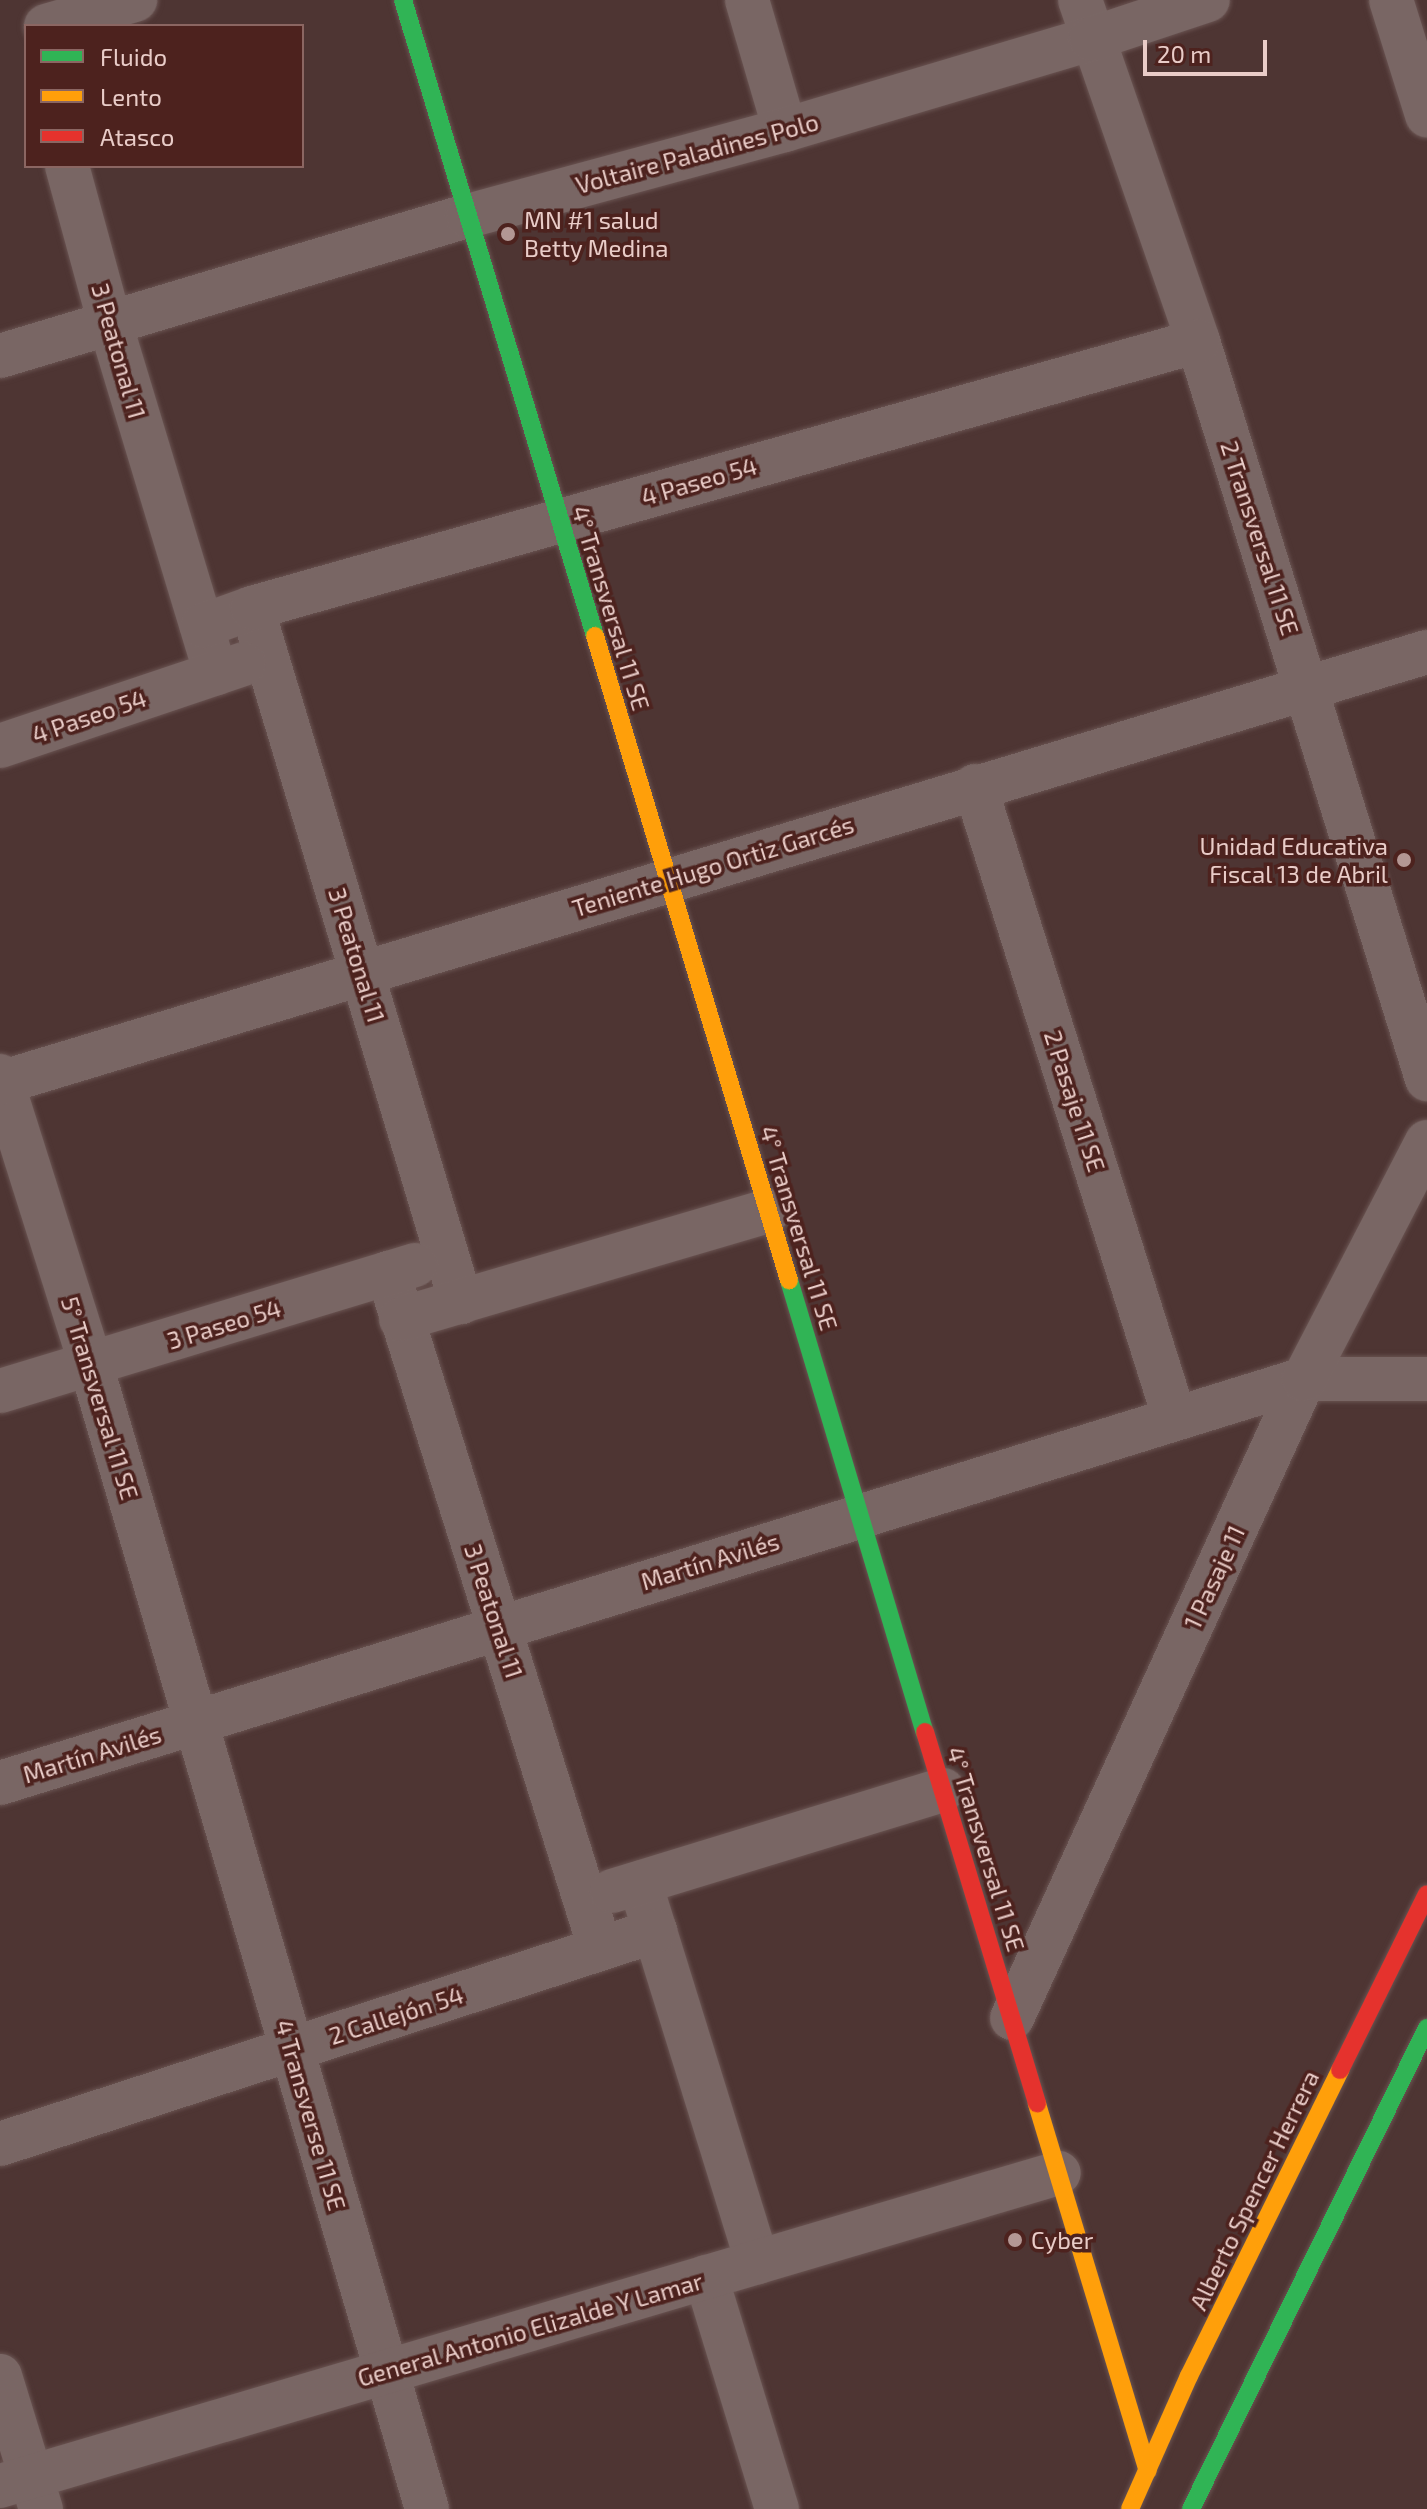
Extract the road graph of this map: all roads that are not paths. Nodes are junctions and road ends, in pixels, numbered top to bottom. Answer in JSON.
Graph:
{"nodes":[{"id":1,"x":21,"y":0,"type":"edge"},
{"id":2,"x":135,"y":0,"type":"edge"},
{"id":3,"x":403,"y":0,"type":"edge"},
{"id":4,"x":747,"y":0,"type":"edge"},
{"id":5,"x":1208,"y":0,"type":"edge"},
{"id":6,"x":1391,"y":0,"type":"edge"},
{"id":7,"x":67,"y":14,"type":"edge"},
{"id":8,"x":1086,"y":20,"type":"edge"},
{"id":9,"x":27,"y":24,"type":"edge"},
{"id":10,"x":1427,"y":115,"type":"edge"},
{"id":11,"x":785,"y":130,"type":"junction"},
{"id":12,"x":68,"y":168,"type":"edge"},
{"id":13,"x":468,"y":216,"type":"junction"},
{"id":14,"x":110,"y":323,"type":"junction"},
{"id":15,"x":1198,"y":341,"type":"junction"},
{"id":16,"x":0,"y":356,"type":"edge"},
{"id":17,"x":559,"y":520,"type":"junction"},
{"id":18,"x":252,"y":608,"type":"junction"},
{"id":19,"x":202,"y":626,"type":"junction"},
{"id":20,"x":1427,"y":652,"type":"edge"},
{"id":21,"x":269,"y":657,"type":"junction"},
{"id":22,"x":216,"y":673,"type":"junction"},
{"id":23,"x":1307,"y":686,"type":"junction"},
{"id":24,"x":0,"y":746,"type":"edge"},
{"id":25,"x":975,"y":786,"type":"junction"},
{"id":26,"x":669,"y":880,"type":"junction"},
{"id":27,"x":361,"y":973,"type":"junction"},
{"id":28,"x":1427,"y":1079,"type":"edge"},
{"id":29,"x":1,"y":1080,"type":"edge"},
{"id":30,"x":1427,"y":1142,"type":"edge"},
{"id":31,"x":768,"y":1211,"type":"junction"},
{"id":32,"x":448,"y":1255,"type":"junction"},
{"id":33,"x":388,"y":1273,"type":"junction"},
{"id":34,"x":461,"y":1302,"type":"junction"},
{"id":35,"x":401,"y":1319,"type":"junction"},
{"id":36,"x":91,"y":1365,"type":"junction"},
{"id":37,"x":1304,"y":1379,"type":"junction"},
{"id":38,"x":1427,"y":1379,"type":"edge"},
{"id":39,"x":0,"y":1391,"type":"edge"},
{"id":40,"x":1174,"y":1416,"type":"junction"},
{"id":41,"x":860,"y":1514,"type":"junction"},
{"id":42,"x":499,"y":1627,"type":"junction"},
{"id":43,"x":196,"y":1721,"type":"junction"},
{"id":44,"x":0,"y":1783,"type":"edge"},
{"id":45,"x":943,"y":1790,"type":"junction"},
{"id":46,"x":640,"y":1883,"type":"junction"},
{"id":47,"x":1427,"y":1894,"type":"edge"},
{"id":48,"x":585,"y":1899,"type":"junction"},
{"id":49,"x":655,"y":1931,"type":"junction"},
{"id":50,"x":600,"y":1948,"type":"junction"},
{"id":51,"x":1012,"y":2018,"type":"junction"},
{"id":52,"x":292,"y":2049,"type":"junction"},
{"id":53,"x":1422,"y":2053,"type":"edge"},
{"id":54,"x":0,"y":2143,"type":"edge"},
{"id":55,"x":1059,"y":2173,"type":"junction"},
{"id":56,"x":757,"y":2262,"type":"junction"},
{"id":57,"x":706,"y":2277,"type":"junction"},
{"id":58,"x":386,"y":2372,"type":"junction"},
{"id":59,"x":0,"y":2376,"type":"edge"},
{"id":60,"x":1148,"y":2471,"type":"junction"},
{"id":61,"x":24,"y":2491,"type":"edge"},
{"id":62,"x":427,"y":2509,"type":"edge"},
{"id":63,"x":777,"y":2509,"type":"edge"},
{"id":64,"x":1130,"y":2509,"type":"edge"},
{"id":65,"x":1191,"y":2509,"type":"edge"}],
"edges":[{"from":1,"to":9,"type":"street"},
{"from":2,"to":7,"type":"street"},
{"from":3,"to":13,"type":"street","name":"4° Transversal 11 SE"},
{"from":4,"to":11,"type":"street"},
{"from":5,"to":8,"type":"street","name":"Voltaire Paladines Polo"},
{"from":6,"to":10,"type":"street"},
{"from":8,"to":11,"type":"street","name":"Voltaire Paladines Polo"},
{"from":8,"to":15,"type":"street","name":"2 Transversal 11 SE"},
{"from":11,"to":13,"type":"street","name":"Voltaire Paladines Polo"},
{"from":12,"to":14,"type":"street","name":"3 Peatonal 11"},
{"from":13,"to":14,"type":"street","name":"Voltaire Paladines Polo"},
{"from":13,"to":17,"type":"street","name":"4° Transversal 11 SE"},
{"from":14,"to":16,"type":"street","name":"Voltaire Paladines Polo"},
{"from":14,"to":19,"type":"street","name":"3 Peatonal 11"},
{"from":15,"to":17,"type":"street","name":"4 Paseo 54"},
{"from":15,"to":23,"type":"street","name":"2 Transversal 11 SE"},
{"from":17,"to":18,"type":"street","name":"4 Paseo 54"},
{"from":17,"to":26,"type":"street","name":"4° Transversal 11 SE"},
{"from":18,"to":19,"type":"street","name":"4 Paseo 54"},
{"from":18,"to":21,"type":"street","name":"3 Peatonal 11"},
{"from":19,"to":22,"type":"street","name":"3 Peatonal 11"},
{"from":20,"to":23,"type":"street","name":"Teniente Hugo Ortiz Garcés"},
{"from":21,"to":22,"type":"street","name":"4 Paseo 54"},
{"from":21,"to":27,"type":"street","name":"3 Peatonal 11"},
{"from":22,"to":24,"type":"street","name":"4 Paseo 54"},
{"from":23,"to":25,"type":"street","name":"Teniente Hugo Ortiz Garcés"},
{"from":23,"to":28,"type":"street","name":"2 Transversal 11 SE"},
{"from":25,"to":26,"type":"street","name":"Teniente Hugo Ortiz Garcés"},
{"from":25,"to":40,"type":"street","name":"2 Pasaje 11 SE"},
{"from":26,"to":27,"type":"street","name":"Teniente Hugo Ortiz Garcés"},
{"from":26,"to":31,"type":"street","name":"4° Transversal 11 SE"},
{"from":27,"to":29,"type":"street","name":"Teniente Hugo Ortiz Garcés"},
{"from":27,"to":32,"type":"street","name":"3 Peatonal 11"},
{"from":29,"to":36,"type":"street","name":"5° Transversal 11 SE"},
{"from":30,"to":37,"type":"street","name":"1 Pasaje 11"},
{"from":31,"to":34,"type":"street"},
{"from":31,"to":41,"type":"street","name":"4° Transversal 11 SE"},
{"from":32,"to":33,"type":"street","name":"3 Paseo 54"},
{"from":32,"to":34,"type":"street","name":"3 Peatonal 11"},
{"from":33,"to":35,"type":"street","name":"3 Peatonal 11"},
{"from":33,"to":36,"type":"street","name":"3 Paseo 54"},
{"from":34,"to":35,"type":"street"},
{"from":35,"to":42,"type":"street","name":"3 Peatonal 11"},
{"from":36,"to":39,"type":"street","name":"3 Paseo 54"},
{"from":36,"to":43,"type":"street","name":"5° Transversal 11 SE"},
{"from":37,"to":38,"type":"street","name":"Martín Avilés"},
{"from":37,"to":40,"type":"street","name":"Martín Avilés"},
{"from":37,"to":51,"type":"street","name":"1 Pasaje 11"},
{"from":40,"to":41,"type":"street","name":"Martín Avilés"},
{"from":41,"to":42,"type":"street","name":"Martín Avilés"},
{"from":41,"to":45,"type":"street","name":"4° Transversal 11 SE"},
{"from":42,"to":43,"type":"street","name":"Martín Avilés"},
{"from":42,"to":48,"type":"street","name":"3 Peatonal 11"},
{"from":43,"to":44,"type":"street","name":"Martín Avilés"},
{"from":43,"to":52,"type":"street","name":"4 Transverse 11 SE"},
{"from":45,"to":46,"type":"street"},
{"from":45,"to":51,"type":"street","name":"4° Transversal 11 SE"},
{"from":46,"to":48,"type":"street"},
{"from":46,"to":49,"type":"street"},
{"from":47,"to":60,"type":"street","name":"Alberto Spencer Herrera"},
{"from":48,"to":50,"type":"street","name":"3 Peatonal 11"},
{"from":49,"to":50,"type":"street","name":"2 Callejón 54"},
{"from":49,"to":56,"type":"street"},
{"from":50,"to":52,"type":"street","name":"2 Callejón 54"},
{"from":51,"to":55,"type":"street","name":"4° Transversal 11 SE"},
{"from":52,"to":54,"type":"street","name":"2 Callejón 54"},
{"from":52,"to":58,"type":"street","name":"4 Transverse 11 SE"},
{"from":53,"to":65,"type":"street"},
{"from":55,"to":56,"type":"street","name":"General Antonio Elizalde Y Lamar"},
{"from":55,"to":60,"type":"street","name":"4° Transversal 11 SE"},
{"from":56,"to":57,"type":"street","name":"General Antonio Elizalde Y Lamar"},
{"from":57,"to":58,"type":"street","name":"General Antonio Elizalde Y Lamar"},
{"from":57,"to":63,"type":"street"},
{"from":58,"to":61,"type":"street","name":"General Antonio Elizalde Y Lamar"},
{"from":58,"to":62,"type":"street","name":"4 Transverse 11 SE"},
{"from":59,"to":61,"type":"street"},
{"from":60,"to":64,"type":"street","name":"Alberto Spencer Herrera"}]}
